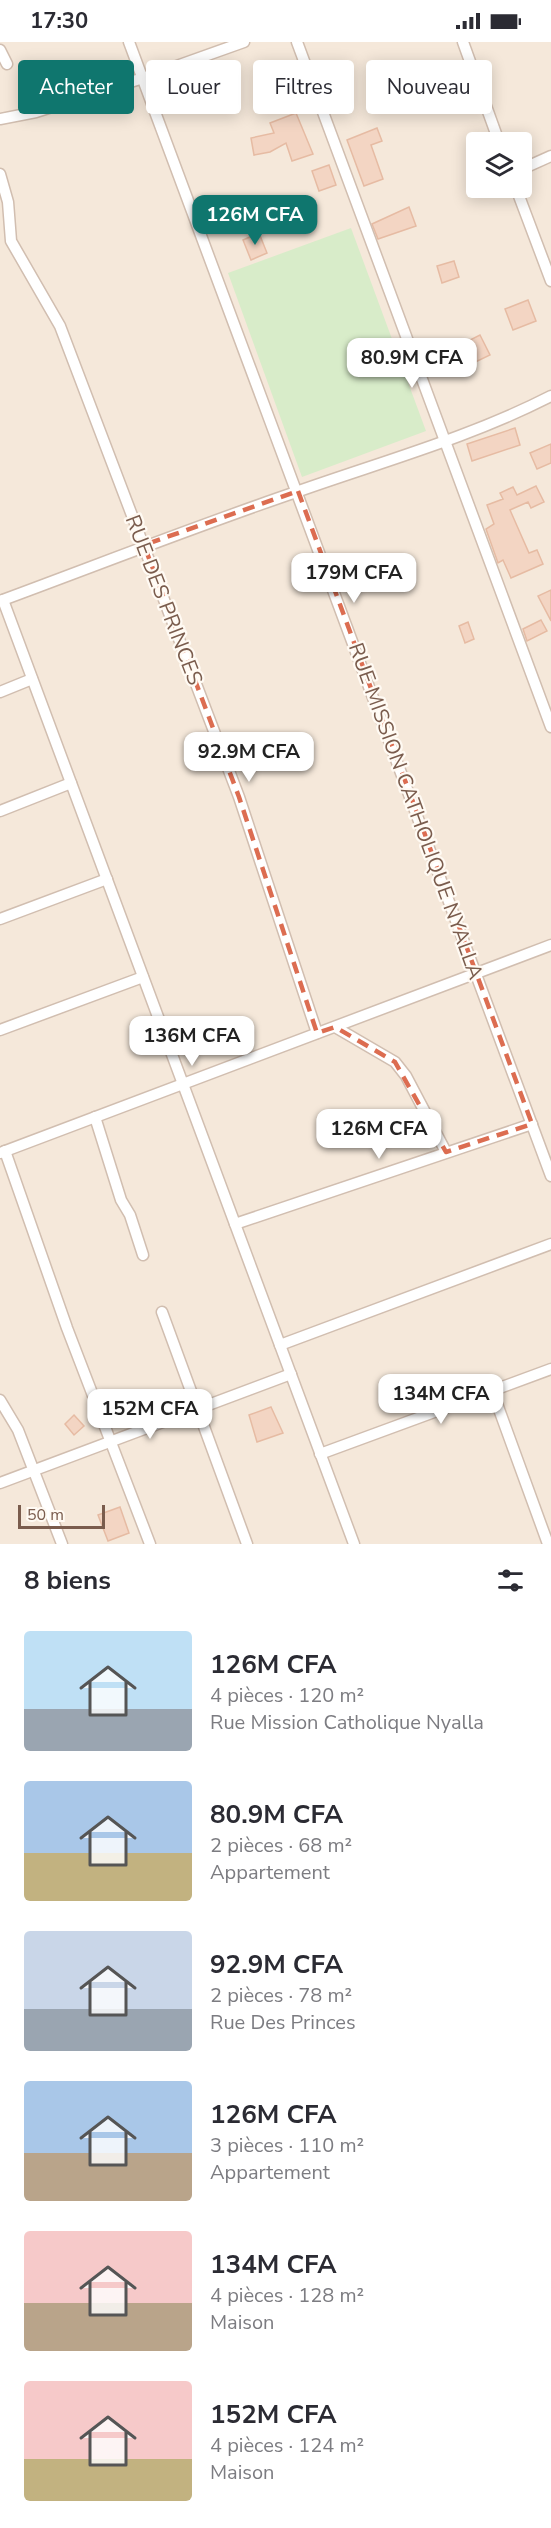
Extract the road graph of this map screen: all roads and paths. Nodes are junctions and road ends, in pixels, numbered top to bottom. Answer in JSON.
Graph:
{"nodes":[{"id":1,"x":129,"y":42,"type":"edge"},
{"id":2,"x":244,"y":42,"type":"edge"},
{"id":3,"x":297,"y":42,"type":"edge"},
{"id":4,"x":463,"y":42,"type":"edge"},
{"id":5,"x":0,"y":50,"type":"edge"},
{"id":6,"x":7,"y":64,"type":"dead end"},
{"id":7,"x":142,"y":78,"type":"junction"},
{"id":8,"x":0,"y":119,"type":"edge"},
{"id":9,"x":495,"y":132,"type":"edge"},
{"id":10,"x":551,"y":156,"type":"edge"},
{"id":11,"x":532,"y":165,"type":"edge"},
{"id":12,"x":0,"y":174,"type":"edge"},
{"id":13,"x":520,"y":198,"type":"edge"},
{"id":14,"x":551,"y":281,"type":"edge"},
{"id":15,"x":551,"y":396,"type":"edge"},
{"id":16,"x":446,"y":440,"type":"junction"},
{"id":17,"x":298,"y":491,"type":"junction"},
{"id":18,"x":144,"y":546,"type":"junction"},
{"id":19,"x":1,"y":600,"type":"edge"},
{"id":20,"x":32,"y":679,"type":"junction"},
{"id":21,"x":0,"y":692,"type":"edge"},
{"id":22,"x":551,"y":728,"type":"edge"},
{"id":23,"x":71,"y":783,"type":"junction"},
{"id":24,"x":0,"y":811,"type":"edge"},
{"id":25,"x":106,"y":879,"type":"junction"},
{"id":26,"x":0,"y":919,"type":"edge"},
{"id":27,"x":551,"y":945,"type":"edge"},
{"id":28,"x":476,"y":973,"type":"junction"},
{"id":29,"x":143,"y":977,"type":"junction"},
{"id":30,"x":334,"y":1027,"type":"junction"},
{"id":31,"x":0,"y":1030,"type":"edge"},
{"id":32,"x":317,"y":1033,"type":"junction"},
{"id":33,"x":183,"y":1084,"type":"junction"},
{"id":34,"x":95,"y":1117,"type":"junction"},
{"id":35,"x":532,"y":1124,"type":"junction"},
{"id":36,"x":3,"y":1152,"type":"edge"},
{"id":37,"x":446,"y":1152,"type":"junction"},
{"id":38,"x":551,"y":1176,"type":"edge"},
{"id":39,"x":235,"y":1224,"type":"junction"},
{"id":40,"x":551,"y":1244,"type":"edge"},
{"id":41,"x":143,"y":1255,"type":"dead end"},
{"id":42,"x":162,"y":1312,"type":"dead end"},
{"id":43,"x":280,"y":1345,"type":"junction"},
{"id":44,"x":551,"y":1369,"type":"edge"},
{"id":45,"x":291,"y":1374,"type":"junction"},
{"id":46,"x":492,"y":1390,"type":"junction"},
{"id":47,"x":0,"y":1400,"type":"edge"},
{"id":48,"x":197,"y":1408,"type":"junction"},
{"id":49,"x":110,"y":1440,"type":"junction"},
{"id":50,"x":320,"y":1454,"type":"junction"},
{"id":51,"x":33,"y":1470,"type":"junction"},
{"id":52,"x":0,"y":1483,"type":"edge"},
{"id":53,"x":62,"y":1544,"type":"edge"},
{"id":54,"x":150,"y":1544,"type":"edge"},
{"id":55,"x":247,"y":1544,"type":"edge"},
{"id":56,"x":354,"y":1544,"type":"edge"},
{"id":57,"x":548,"y":1544,"type":"edge"}],
"edges":[{"from":1,"to":7,"type":"street","name":"RUE MISSION CATHOLIQUE NYALLA"},
{"from":2,"to":7,"type":"street"},
{"from":3,"to":16,"type":"street"},
{"from":4,"to":9,"type":"street"},
{"from":5,"to":6,"type":"street"},
{"from":7,"to":8,"type":"street"},
{"from":7,"to":17,"type":"street","name":"RUE MISSION CATHOLIQUE NYALLA"},
{"from":10,"to":11,"type":"street"},
{"from":12,"to":18,"type":"street","name":"RUE DES PRINCES"},
{"from":13,"to":14,"type":"street"},
{"from":15,"to":16,"type":"street"},
{"from":16,"to":17,"type":"street"},
{"from":16,"to":22,"type":"street"},
{"from":17,"to":18,"type":"street"},
{"from":17,"to":28,"type":"street","name":"RUE MISSION CATHOLIQUE NYALLA"},
{"from":18,"to":19,"type":"street"},
{"from":18,"to":32,"type":"street","name":"RUE DES PRINCES"},
{"from":19,"to":20,"type":"street"},
{"from":20,"to":21,"type":"street"},
{"from":20,"to":23,"type":"street"},
{"from":23,"to":24,"type":"street"},
{"from":23,"to":25,"type":"street"},
{"from":25,"to":26,"type":"street"},
{"from":25,"to":29,"type":"street"},
{"from":27,"to":28,"type":"street"},
{"from":28,"to":30,"type":"street"},
{"from":28,"to":35,"type":"street","name":"RUE MISSION CATHOLIQUE NYALLA"},
{"from":29,"to":31,"type":"street"},
{"from":29,"to":33,"type":"street"},
{"from":30,"to":32,"type":"street"},
{"from":30,"to":37,"type":"street"},
{"from":32,"to":33,"type":"street"},
{"from":33,"to":34,"type":"street"},
{"from":33,"to":39,"type":"street"},
{"from":34,"to":36,"type":"street"},
{"from":34,"to":41,"type":"street"},
{"from":35,"to":37,"type":"street"},
{"from":35,"to":38,"type":"street","name":"RUE MISSION CATHOLIQUE NYALLA"},
{"from":36,"to":49,"type":"street"},
{"from":37,"to":39,"type":"street"},
{"from":39,"to":43,"type":"street"},
{"from":40,"to":43,"type":"street"},
{"from":42,"to":48,"type":"street"},
{"from":43,"to":45,"type":"street"},
{"from":44,"to":46,"type":"street"},
{"from":45,"to":48,"type":"street"},
{"from":45,"to":50,"type":"street"},
{"from":46,"to":50,"type":"street"},
{"from":46,"to":57,"type":"street"},
{"from":47,"to":51,"type":"street"},
{"from":48,"to":49,"type":"street"},
{"from":48,"to":55,"type":"street"},
{"from":49,"to":51,"type":"street"},
{"from":49,"to":54,"type":"street"},
{"from":50,"to":56,"type":"street"},
{"from":51,"to":52,"type":"street"},
{"from":51,"to":53,"type":"street"}]}
